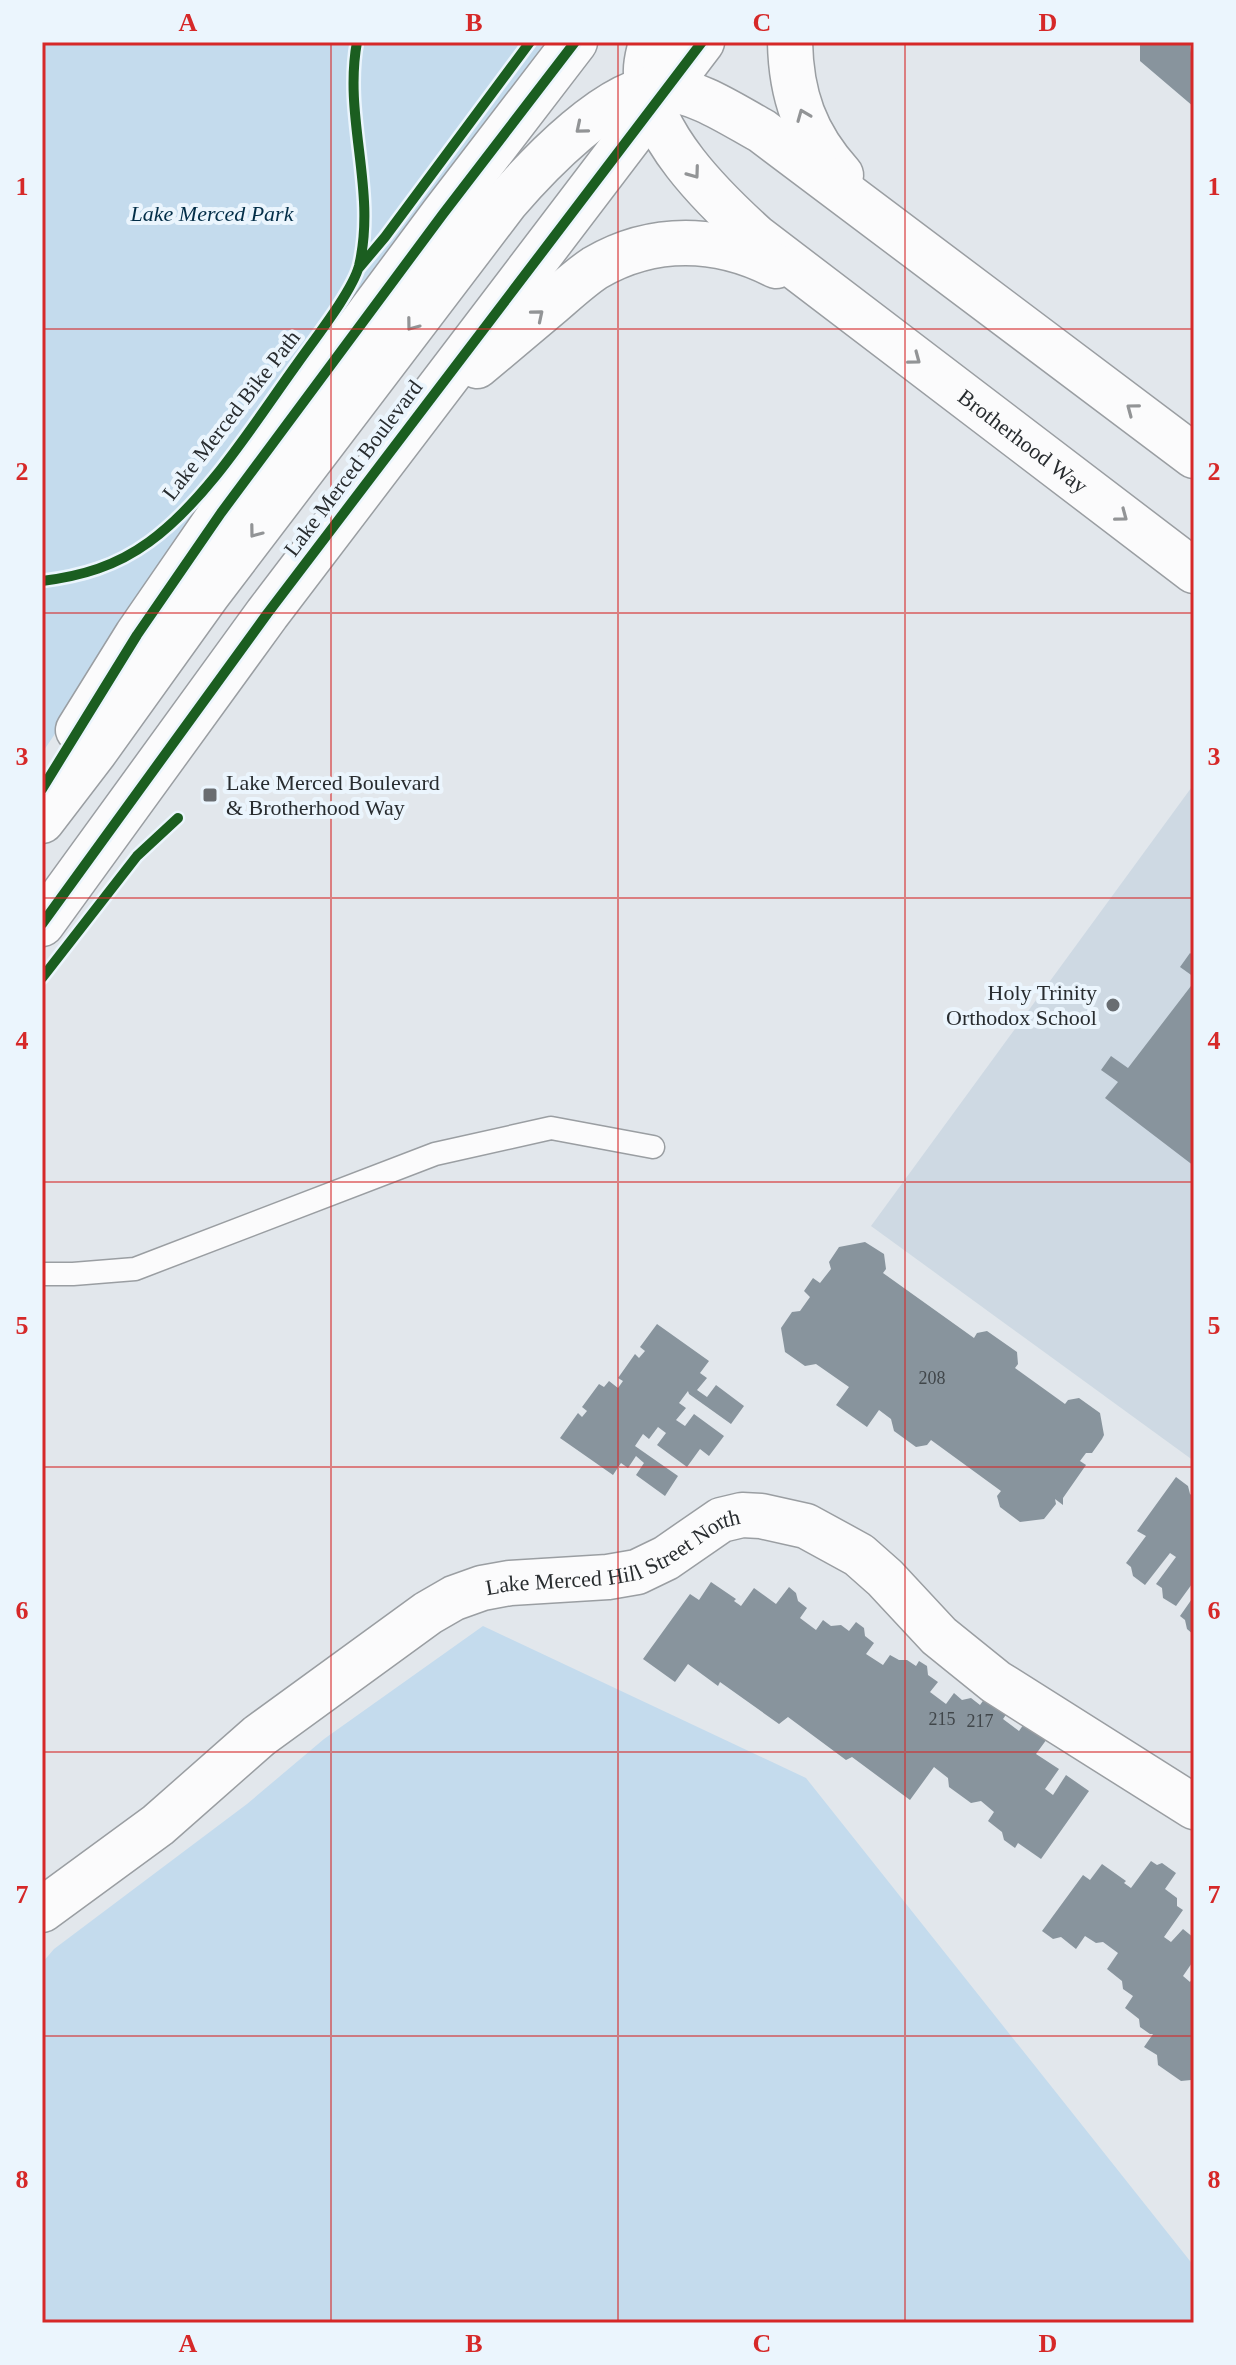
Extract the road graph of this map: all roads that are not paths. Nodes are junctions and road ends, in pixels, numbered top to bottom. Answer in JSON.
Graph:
{"nodes":[{"id":1,"x":575,"y":42,"type":"edge"},
{"id":2,"x":651,"y":42,"type":"edge"},
{"id":3,"x":702,"y":42,"type":"edge"},
{"id":4,"x":790,"y":42,"type":"edge"},
{"id":5,"x":656,"y":95,"type":"junction"},
{"id":6,"x":906,"y":238,"type":"junction"},
{"id":7,"x":853,"y":311,"type":"junction"},
{"id":8,"x":415,"y":419,"type":"junction"},
{"id":9,"x":1194,"y":456,"type":"edge"},
{"id":10,"x":1194,"y":571,"type":"edge"},
{"id":11,"x":42,"y":789,"type":"edge"},
{"id":12,"x":42,"y":821,"type":"edge"},
{"id":13,"x":42,"y":924,"type":"edge"},
{"id":14,"x":653,"y":1147,"type":"dead end"},
{"id":15,"x":42,"y":1274,"type":"edge"},
{"id":16,"x":1194,"y":1807,"type":"edge"},
{"id":17,"x":42,"y":1910,"type":"edge"}],
"edges":[{"from":1,"to":11,"type":"main road"},
{"from":2,"to":5,"type":"main road"},
{"from":3,"to":5,"type":"main road","name":"Lake Merced Boulevard"},
{"from":6,"to":4,"type":"main road","one_way":true},
{"from":5,"to":6,"type":"main road"},
{"from":5,"to":7,"type":"main road","one_way":true},
{"from":5,"to":8,"type":"main road","name":"Lake Merced Boulevard"},
{"from":5,"to":12,"type":"main road","one_way":true},
{"from":9,"to":6,"type":"main road","one_way":true},
{"from":8,"to":7,"type":"main road","one_way":true},
{"from":7,"to":10,"type":"main road","name":"Brotherhood Way","one_way":true},
{"from":8,"to":13,"type":"main road","name":"Lake Merced Boulevard"},
{"from":14,"to":15,"type":"lane"},
{"from":16,"to":17,"type":"main road","name":"Lake Merced Hill Street North"}]}
